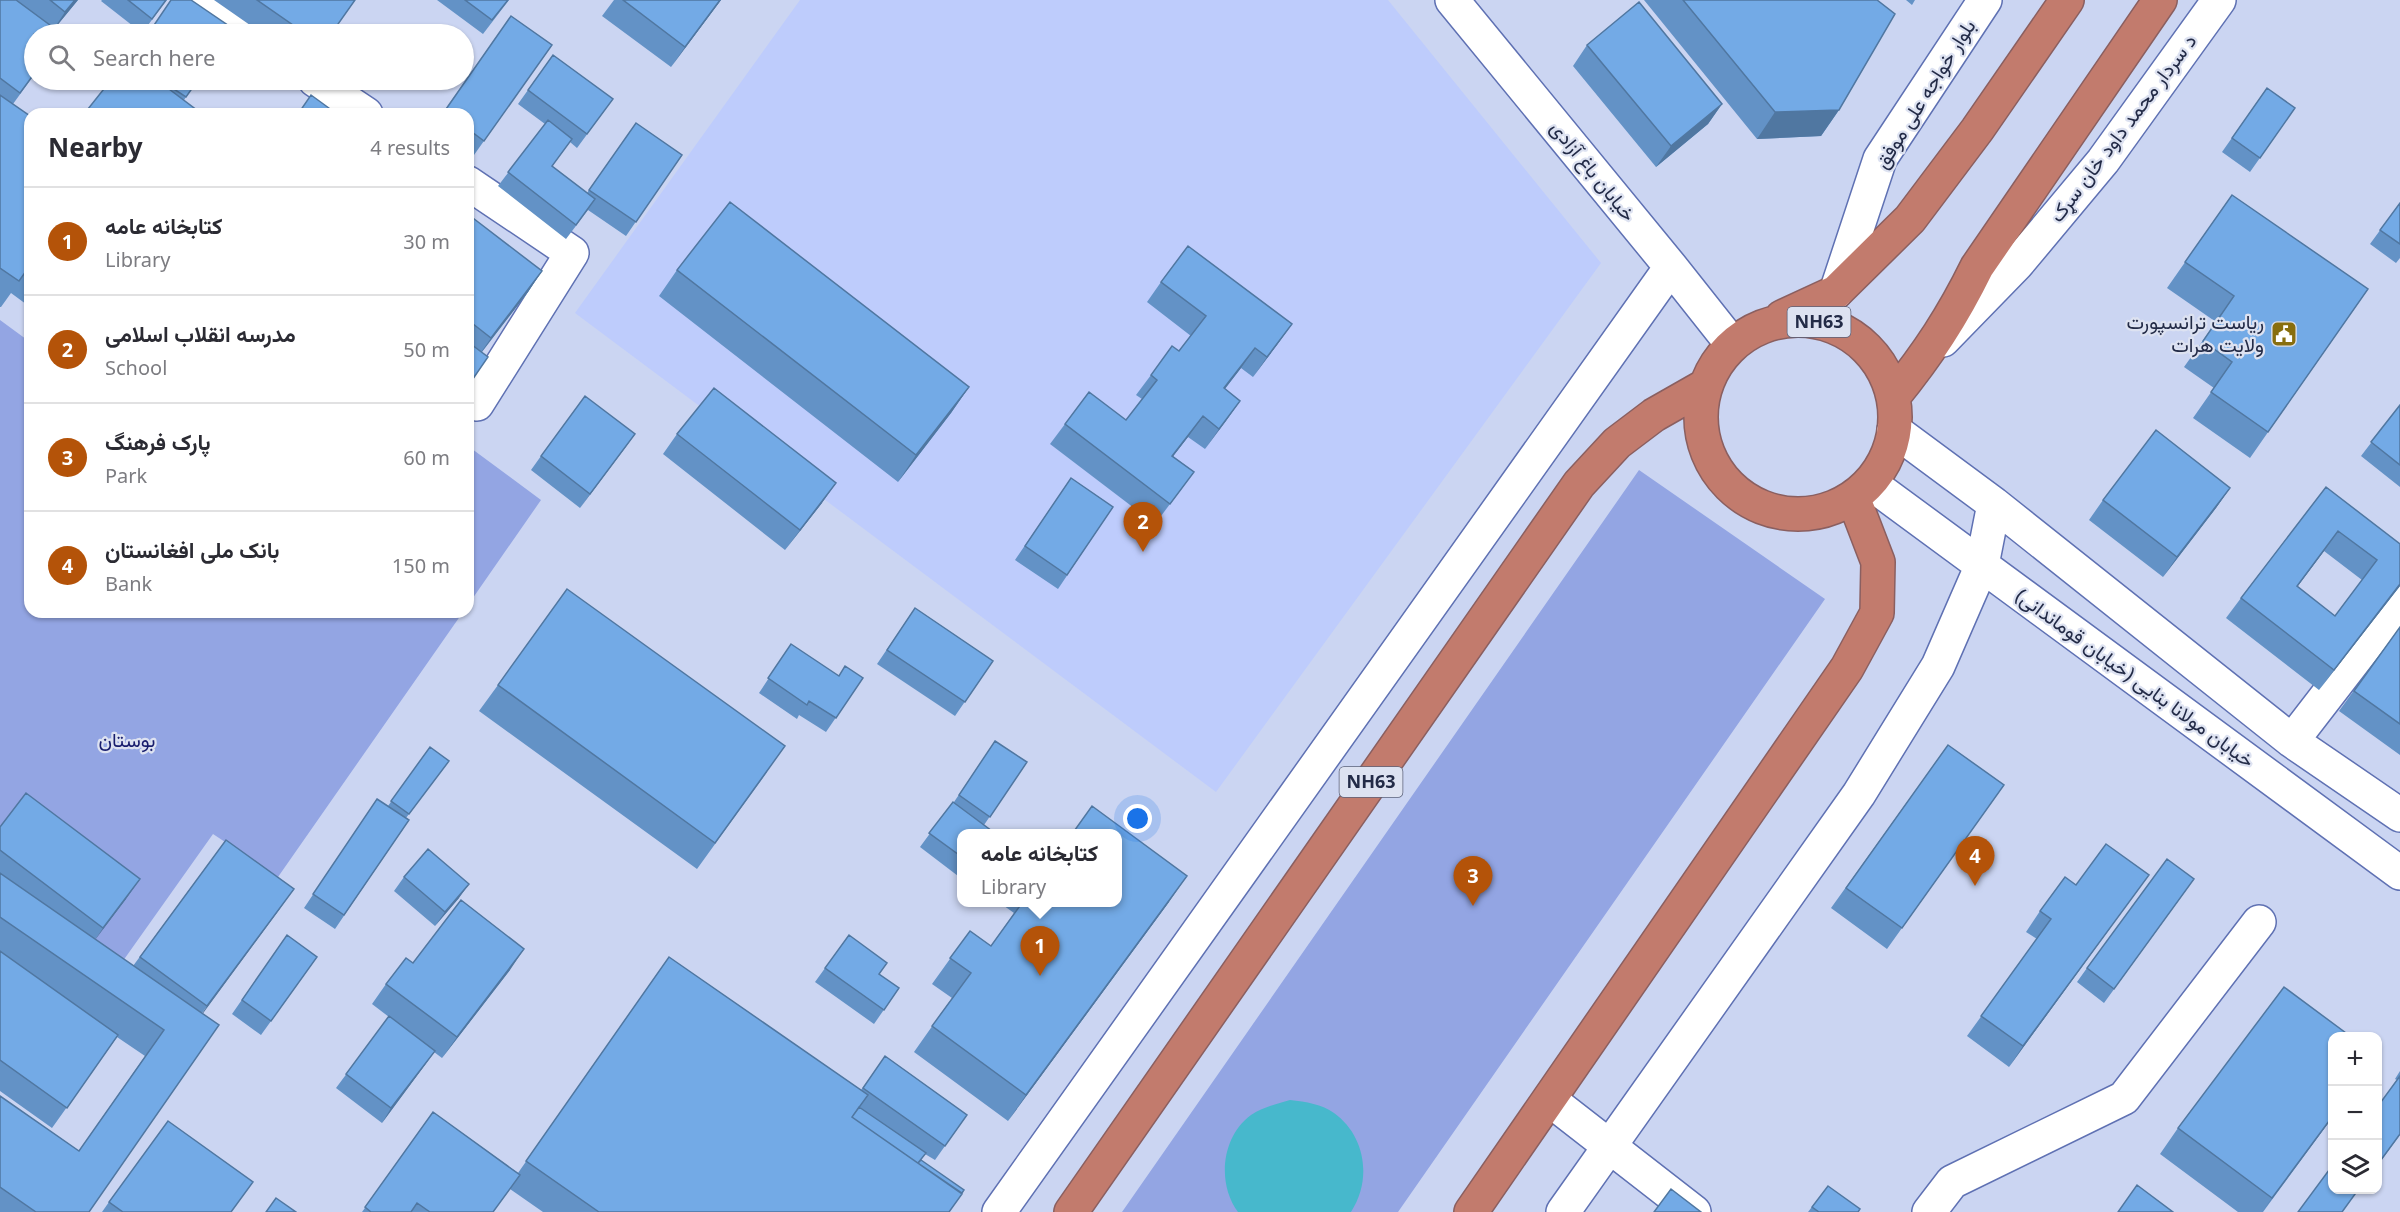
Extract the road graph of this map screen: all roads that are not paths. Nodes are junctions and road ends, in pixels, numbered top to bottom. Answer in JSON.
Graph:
{"nodes":[{"id":1,"x":197,"y":0,"type":"edge"},
{"id":2,"x":1452,"y":0,"type":"edge"},
{"id":3,"x":1985,"y":0,"type":"edge"},
{"id":4,"x":2067,"y":0,"type":"edge"},
{"id":5,"x":2160,"y":0,"type":"edge"},
{"id":6,"x":2219,"y":0,"type":"edge"},
{"id":7,"x":233,"y":24,"type":"edge"},
{"id":8,"x":330,"y":90,"type":"edge"},
{"id":9,"x":357,"y":108,"type":"edge"},
{"id":10,"x":474,"y":187,"type":"edge"},
{"id":11,"x":1671,"y":267,"type":"junction"},
{"id":12,"x":1836,"y":292,"type":"junction"},
{"id":13,"x":1772,"y":322,"type":"junction"},
{"id":14,"x":1732,"y":344,"type":"junction"},
{"id":15,"x":1924,"y":358,"type":"junction"},
{"id":16,"x":1705,"y":386,"type":"junction"},
{"id":17,"x":1893,"y":397,"type":"junction"},
{"id":18,"x":477,"y":404,"type":"dead end"},
{"id":19,"x":1894,"y":430,"type":"junction"},
{"id":20,"x":1861,"y":490,"type":"junction"},
{"id":21,"x":1994,"y":504,"type":"junction"},
{"id":22,"x":1982,"y":566,"type":"junction"},
{"id":23,"x":2400,"y":602,"type":"edge"},
{"id":24,"x":2292,"y":741,"type":"junction"},
{"id":25,"x":2400,"y":815,"type":"edge"},
{"id":26,"x":2400,"y":873,"type":"edge"},
{"id":27,"x":2259,"y":922,"type":"dead end"},
{"id":28,"x":1550,"y":1100,"type":"junction"},
{"id":29,"x":1610,"y":1146,"type":"junction"},
{"id":30,"x":999,"y":1212,"type":"edge"},
{"id":31,"x":1071,"y":1212,"type":"edge"},
{"id":32,"x":1471,"y":1212,"type":"edge"},
{"id":33,"x":1563,"y":1212,"type":"edge"},
{"id":34,"x":1694,"y":1212,"type":"edge"},
{"id":35,"x":1929,"y":1212,"type":"edge"}],
"edges":[{"from":1,"to":7,"type":"street"},
{"from":2,"to":11,"type":"street","name":"خیابان باغ آزادی"},
{"from":3,"to":12,"type":"street","name":"بلوار خواجه علی موفق"},
{"from":4,"to":12,"type":"highway","number":"NH63"},
{"from":5,"to":15,"type":"highway","name":"د سردار محمد داود خان سړک"},
{"from":6,"to":15,"type":"street","name":"د سردار محمد داود خان سړک"},
{"from":8,"to":9,"type":"street"},
{"from":10,"to":18,"type":"street"},
{"from":11,"to":14,"type":"street","name":"خیابان باغ آزادی"},
{"from":11,"to":30,"type":"street"},
{"from":12,"to":13,"type":"highway","number":"NH63"},
{"from":13,"to":14,"type":"highway","number":"NH63"},
{"from":13,"to":17,"type":"highway","number":"NH63"},
{"from":14,"to":16,"type":"highway","number":"NH63"},
{"from":15,"to":17,"type":"highway","name":"د سردار محمد داود خان سړک"},
{"from":16,"to":20,"type":"highway","number":"NH63"},
{"from":16,"to":31,"type":"highway","number":"NH63"},
{"from":17,"to":19,"type":"highway","number":"NH63"},
{"from":19,"to":20,"type":"highway","number":"NH63"},
{"from":19,"to":21,"type":"street"},
{"from":20,"to":22,"type":"street","name":"خیابان مولانا بنایی (خیابان قوماندانی)"},
{"from":20,"to":28,"type":"highway"},
{"from":21,"to":22,"type":"street"},
{"from":21,"to":24,"type":"street"},
{"from":22,"to":26,"type":"street","name":"خیابان مولانا بنایی (خیابان قوماندانی)"},
{"from":22,"to":29,"type":"street"},
{"from":23,"to":24,"type":"street"},
{"from":24,"to":25,"type":"street"},
{"from":27,"to":35,"type":"street"},
{"from":28,"to":29,"type":"street"},
{"from":28,"to":32,"type":"highway"},
{"from":29,"to":33,"type":"street"},
{"from":29,"to":34,"type":"street"}]}
